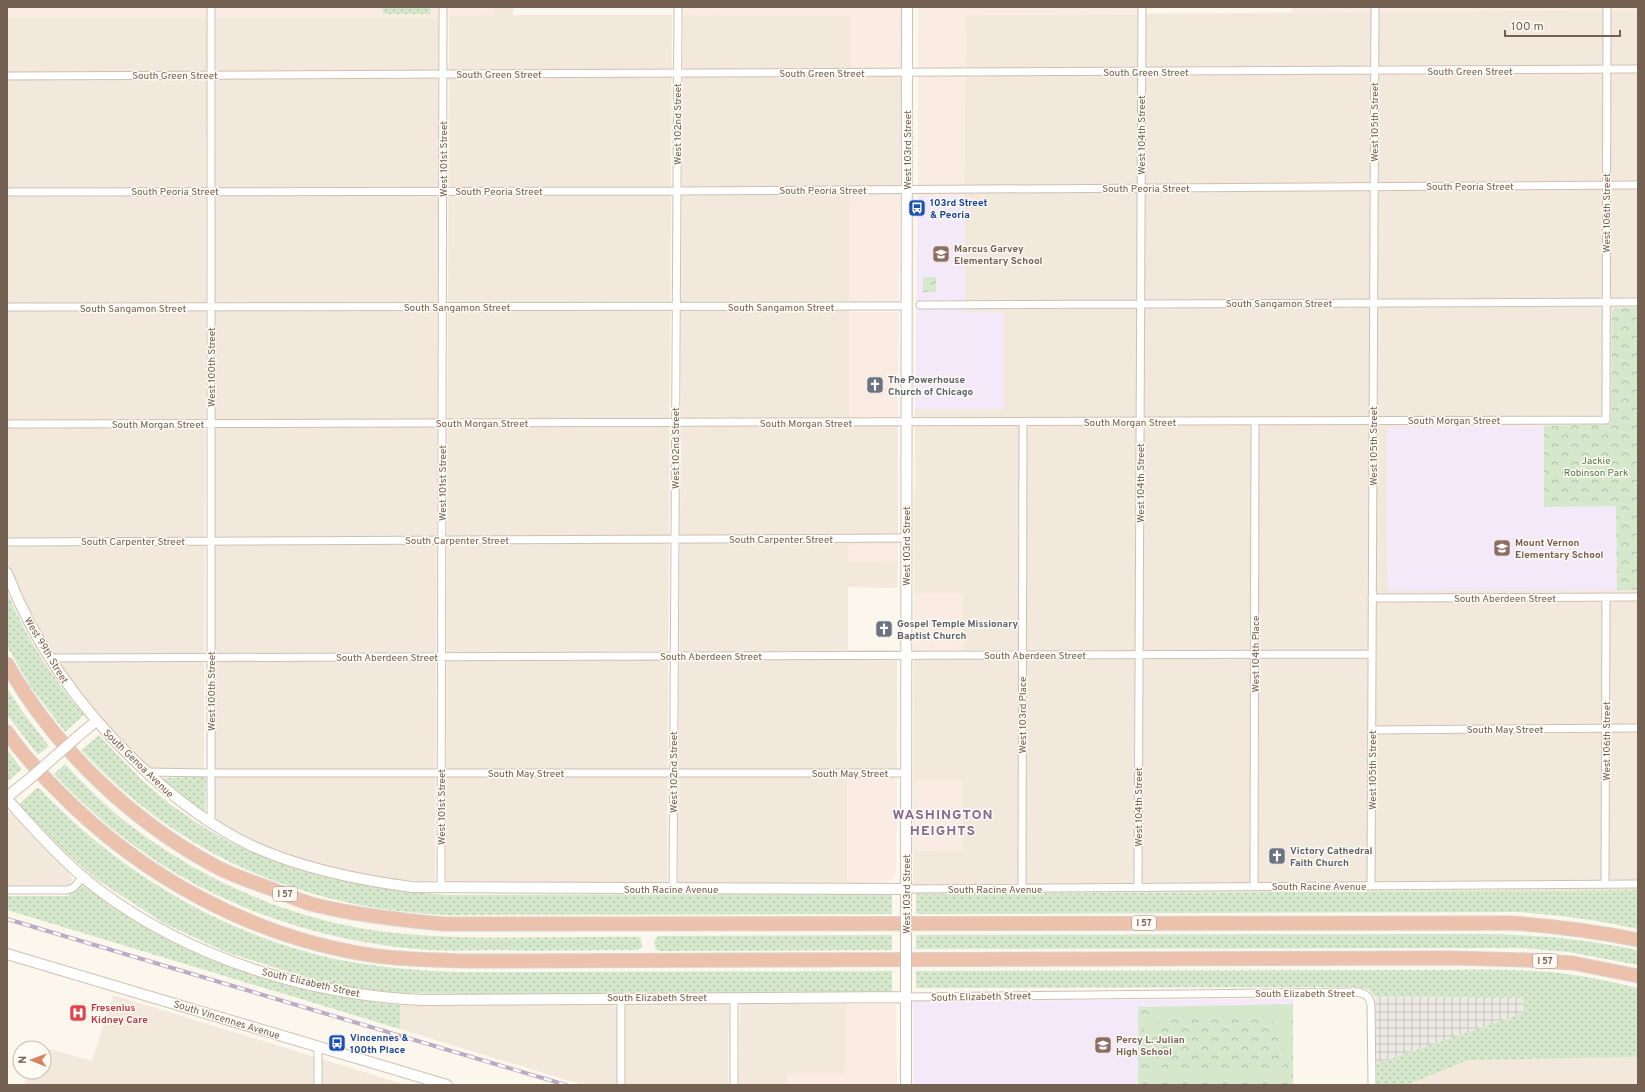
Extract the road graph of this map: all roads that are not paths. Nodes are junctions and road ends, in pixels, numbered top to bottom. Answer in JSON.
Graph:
{"nodes":[{"id":1,"x":211,"y":7,"type":"edge"},
{"id":2,"x":443,"y":7,"type":"edge"},
{"id":3,"x":678,"y":7,"type":"edge"},
{"id":4,"x":907,"y":7,"type":"edge"},
{"id":5,"x":1142,"y":7,"type":"edge"},
{"id":6,"x":1375,"y":7,"type":"edge"},
{"id":7,"x":1607,"y":7,"type":"edge"},
{"id":8,"x":1607,"y":70,"type":"junction"},
{"id":9,"x":1638,"y":70,"type":"edge"},
{"id":10,"x":1374,"y":71,"type":"junction"},
{"id":11,"x":1142,"y":72,"type":"junction"},
{"id":12,"x":677,"y":73,"type":"junction"},
{"id":13,"x":907,"y":73,"type":"junction"},
{"id":14,"x":443,"y":74,"type":"junction"},
{"id":15,"x":211,"y":75,"type":"junction"},
{"id":16,"x":7,"y":76,"type":"edge"},
{"id":17,"x":1606,"y":185,"type":"junction"},
{"id":18,"x":1638,"y":185,"type":"edge"},
{"id":19,"x":1374,"y":187,"type":"junction"},
{"id":20,"x":1141,"y":188,"type":"junction"},
{"id":21,"x":907,"y":190,"type":"junction"},
{"id":22,"x":211,"y":191,"type":"junction"},
{"id":23,"x":443,"y":191,"type":"junction"},
{"id":24,"x":677,"y":191,"type":"junction"},
{"id":25,"x":7,"y":192,"type":"edge"},
{"id":26,"x":1606,"y":302,"type":"junction"},
{"id":27,"x":1638,"y":302,"type":"edge"},
{"id":28,"x":1374,"y":303,"type":"junction"},
{"id":29,"x":1140,"y":304,"type":"junction"},
{"id":30,"x":920,"y":305,"type":"dead end"},
{"id":31,"x":907,"y":306,"type":"junction"},
{"id":32,"x":7,"y":307,"type":"edge"},
{"id":33,"x":443,"y":307,"type":"junction"},
{"id":34,"x":676,"y":307,"type":"junction"},
{"id":35,"x":211,"y":308,"type":"junction"},
{"id":36,"x":1606,"y":420,"type":"joint"},
{"id":37,"x":1255,"y":421,"type":"junction"},
{"id":38,"x":1373,"y":421,"type":"junction"},
{"id":39,"x":906,"y":422,"type":"junction"},
{"id":40,"x":1023,"y":422,"type":"junction"},
{"id":41,"x":1140,"y":422,"type":"junction"},
{"id":42,"x":442,"y":423,"type":"junction"},
{"id":43,"x":675,"y":423,"type":"junction"},
{"id":44,"x":7,"y":424,"type":"edge"},
{"id":45,"x":211,"y":424,"type":"junction"},
{"id":46,"x":906,"y":538,"type":"junction"},
{"id":47,"x":211,"y":540,"type":"junction"},
{"id":48,"x":442,"y":540,"type":"junction"},
{"id":49,"x":675,"y":540,"type":"junction"},
{"id":50,"x":7,"y":542,"type":"edge"},
{"id":51,"x":7,"y":573,"type":"edge"},
{"id":52,"x":1606,"y":597,"type":"junction"},
{"id":53,"x":1638,"y":597,"type":"edge"},
{"id":54,"x":1372,"y":598,"type":"junction"},
{"id":55,"x":1139,"y":654,"type":"junction"},
{"id":56,"x":1256,"y":654,"type":"junction"},
{"id":57,"x":1372,"y":654,"type":"junction"},
{"id":58,"x":906,"y":655,"type":"junction"},
{"id":59,"x":1022,"y":655,"type":"junction"},
{"id":60,"x":674,"y":656,"type":"junction"},
{"id":61,"x":442,"y":657,"type":"junction"},
{"id":62,"x":49,"y":658,"type":"junction"},
{"id":63,"x":211,"y":658,"type":"junction"},
{"id":64,"x":7,"y":664,"type":"edge"},
{"id":65,"x":96,"y":721,"type":"junction"},
{"id":66,"x":1638,"y":728,"type":"edge"},
{"id":67,"x":1606,"y":729,"type":"junction"},
{"id":68,"x":1372,"y":730,"type":"junction"},
{"id":69,"x":7,"y":732,"type":"edge"},
{"id":70,"x":146,"y":772,"type":"junction"},
{"id":71,"x":906,"y":772,"type":"junction"},
{"id":72,"x":210,"y":773,"type":"junction"},
{"id":73,"x":441,"y":773,"type":"junction"},
{"id":74,"x":673,"y":773,"type":"junction"},
{"id":75,"x":7,"y":798,"type":"edge"},
{"id":76,"x":211,"y":822,"type":"junction"},
{"id":77,"x":83,"y":877,"type":"junction"},
{"id":78,"x":354,"y":878,"type":"joint"},
{"id":79,"x":1605,"y":884,"type":"junction"},
{"id":80,"x":1638,"y":884,"type":"edge"},
{"id":81,"x":1254,"y":886,"type":"junction"},
{"id":82,"x":1371,"y":886,"type":"junction"},
{"id":83,"x":441,"y":887,"type":"junction"},
{"id":84,"x":1138,"y":888,"type":"junction"},
{"id":85,"x":673,"y":889,"type":"junction"},
{"id":86,"x":906,"y":889,"type":"junction"},
{"id":87,"x":1022,"y":889,"type":"junction"},
{"id":88,"x":7,"y":890,"type":"edge"},
{"id":89,"x":1638,"y":940,"type":"edge"},
{"id":90,"x":7,"y":954,"type":"edge"},
{"id":91,"x":1638,"y":976,"type":"edge"},
{"id":92,"x":622,"y":997,"type":"junction"},
{"id":93,"x":734,"y":997,"type":"junction"},
{"id":94,"x":906,"y":997,"type":"junction"},
{"id":95,"x":318,"y":1046,"type":"junction"},
{"id":96,"x":621,"y":1081,"type":"dead end"},
{"id":97,"x":318,"y":1085,"type":"edge"},
{"id":98,"x":447,"y":1085,"type":"edge"},
{"id":99,"x":734,"y":1085,"type":"edge"},
{"id":100,"x":906,"y":1085,"type":"edge"},
{"id":101,"x":1372,"y":1085,"type":"edge"}],
"edges":[{"from":1,"to":15,"type":"street","name":"West 100th Street"},
{"from":2,"to":14,"type":"street","name":"West 101st Street"},
{"from":3,"to":12,"type":"street","name":"West 102nd Street"},
{"from":4,"to":13,"type":"street","name":"West 103rd Street"},
{"from":5,"to":11,"type":"street","name":"West 104th Street"},
{"from":6,"to":10,"type":"street","name":"West 105th Street"},
{"from":7,"to":8,"type":"street","name":"West 106th Street"},
{"from":8,"to":9,"type":"street","name":"South Green Street"},
{"from":8,"to":10,"type":"street","name":"South Green Street"},
{"from":8,"to":17,"type":"street","name":"West 106th Street"},
{"from":10,"to":11,"type":"street","name":"South Green Street"},
{"from":10,"to":19,"type":"street","name":"West 105th Street"},
{"from":11,"to":13,"type":"street","name":"South Green Street"},
{"from":11,"to":20,"type":"street","name":"West 104th Street"},
{"from":12,"to":13,"type":"street","name":"South Green Street"},
{"from":12,"to":14,"type":"street","name":"South Green Street"},
{"from":12,"to":24,"type":"street","name":"West 102nd Street"},
{"from":13,"to":21,"type":"street","name":"West 103rd Street"},
{"from":14,"to":15,"type":"street","name":"South Green Street"},
{"from":14,"to":23,"type":"street","name":"West 101st Street"},
{"from":15,"to":16,"type":"street","name":"South Green Street"},
{"from":15,"to":22,"type":"street","name":"West 100th Street"},
{"from":17,"to":18,"type":"street","name":"South Peoria Street"},
{"from":17,"to":19,"type":"street","name":"South Peoria Street"},
{"from":17,"to":26,"type":"street","name":"West 106th Street"},
{"from":19,"to":20,"type":"street","name":"South Peoria Street"},
{"from":19,"to":28,"type":"street","name":"West 105th Street"},
{"from":20,"to":21,"type":"street","name":"South Peoria Street"},
{"from":20,"to":29,"type":"street","name":"West 104th Street"},
{"from":21,"to":24,"type":"street","name":"South Peoria Street"},
{"from":21,"to":31,"type":"street","name":"West 103rd Street"},
{"from":22,"to":23,"type":"street","name":"South Peoria Street"},
{"from":22,"to":25,"type":"street","name":"South Peoria Street"},
{"from":22,"to":35,"type":"street","name":"West 100th Street"},
{"from":23,"to":24,"type":"street","name":"South Peoria Street"},
{"from":23,"to":33,"type":"street","name":"West 101st Street"},
{"from":24,"to":34,"type":"street","name":"West 102nd Street"},
{"from":26,"to":27,"type":"street","name":"South Sangamon Street"},
{"from":26,"to":28,"type":"street","name":"South Sangamon Street"},
{"from":26,"to":36,"type":"street","name":"West 106th Street"},
{"from":28,"to":29,"type":"street","name":"South Sangamon Street"},
{"from":28,"to":38,"type":"street","name":"West 105th Street"},
{"from":29,"to":30,"type":"street","name":"South Sangamon Street"},
{"from":29,"to":41,"type":"street","name":"West 104th Street"},
{"from":31,"to":34,"type":"street","name":"South Sangamon Street"},
{"from":31,"to":39,"type":"street","name":"West 103rd Street"},
{"from":32,"to":35,"type":"street","name":"South Sangamon Street"},
{"from":33,"to":34,"type":"street","name":"South Sangamon Street"},
{"from":33,"to":35,"type":"street","name":"South Sangamon Street"},
{"from":33,"to":42,"type":"street","name":"West 101st Street"},
{"from":34,"to":43,"type":"street","name":"West 102nd Street"},
{"from":35,"to":45,"type":"street","name":"West 100th Street"},
{"from":36,"to":38,"type":"street","name":"South Morgan Street"},
{"from":37,"to":38,"type":"street","name":"South Morgan Street"},
{"from":37,"to":41,"type":"street","name":"South Morgan Street"},
{"from":37,"to":56,"type":"street","name":"West 104th Place"},
{"from":38,"to":54,"type":"street","name":"West 105th Street"},
{"from":39,"to":40,"type":"street","name":"South Morgan Street"},
{"from":39,"to":43,"type":"street","name":"South Morgan Street"},
{"from":39,"to":46,"type":"street","name":"West 103rd Street"},
{"from":40,"to":41,"type":"street","name":"South Morgan Street"},
{"from":40,"to":59,"type":"street","name":"West 103rd Place"},
{"from":41,"to":55,"type":"street","name":"West 104th Street"},
{"from":42,"to":43,"type":"street","name":"South Morgan Street"},
{"from":42,"to":45,"type":"street","name":"South Morgan Street"},
{"from":42,"to":48,"type":"street","name":"West 101st Street"},
{"from":43,"to":49,"type":"street","name":"West 102nd Street"},
{"from":44,"to":45,"type":"street","name":"South Morgan Street"},
{"from":45,"to":47,"type":"street","name":"West 100th Street"},
{"from":46,"to":49,"type":"street","name":"South Carpenter Street"},
{"from":46,"to":58,"type":"street","name":"West 103rd Street"},
{"from":47,"to":48,"type":"street","name":"South Carpenter Street"},
{"from":47,"to":50,"type":"street","name":"South Carpenter Street"},
{"from":47,"to":63,"type":"street","name":"West 100th Street"},
{"from":48,"to":49,"type":"street","name":"South Carpenter Street"},
{"from":48,"to":61,"type":"street","name":"West 101st Street"},
{"from":49,"to":60,"type":"street","name":"West 102nd Street"},
{"from":51,"to":62,"type":"street","name":"West 99th Street"},
{"from":52,"to":53,"type":"street","name":"South Aberdeen Street"},
{"from":52,"to":54,"type":"street","name":"South Aberdeen Street"},
{"from":52,"to":67,"type":"street","name":"West 106th Street"},
{"from":54,"to":57,"type":"street","name":"West 105th Street"},
{"from":55,"to":56,"type":"street","name":"South Aberdeen Street"},
{"from":55,"to":59,"type":"street","name":"South Aberdeen Street"},
{"from":55,"to":84,"type":"street","name":"West 104th Street"},
{"from":56,"to":57,"type":"street","name":"South Aberdeen Street"},
{"from":56,"to":81,"type":"street","name":"West 104th Place"},
{"from":57,"to":68,"type":"street","name":"West 105th Street"},
{"from":58,"to":59,"type":"street","name":"South Aberdeen Street"},
{"from":58,"to":60,"type":"street","name":"South Aberdeen Street"},
{"from":58,"to":71,"type":"street","name":"West 103rd Street"},
{"from":59,"to":87,"type":"street","name":"West 103rd Place"},
{"from":60,"to":61,"type":"street","name":"South Aberdeen Street"},
{"from":60,"to":74,"type":"street","name":"West 102nd Street"},
{"from":61,"to":63,"type":"street","name":"South Aberdeen Street"},
{"from":61,"to":73,"type":"street","name":"West 101st Street"},
{"from":62,"to":63,"type":"street","name":"South Aberdeen Street"},
{"from":62,"to":65,"type":"street","name":"West 99th Street"},
{"from":63,"to":72,"type":"street","name":"West 100th Street"},
{"from":64,"to":89,"type":"highway","number":"I 57"},
{"from":65,"to":70,"type":"street","name":"South Genoa Avenue"},
{"from":65,"to":75,"type":"street","name":"South Genoa Avenue","bridge":true},
{"from":66,"to":67,"type":"street","name":"South May Street"},
{"from":67,"to":68,"type":"street","name":"South May Street"},
{"from":67,"to":79,"type":"street","name":"West 106th Street"},
{"from":68,"to":82,"type":"street","name":"West 105th Street"},
{"from":69,"to":91,"type":"highway","number":"I 57"},
{"from":70,"to":72,"type":"street","name":"South May Street"},
{"from":70,"to":76,"type":"street","name":"South Genoa Avenue"},
{"from":71,"to":74,"type":"street","name":"South May Street"},
{"from":71,"to":86,"type":"street","name":"West 103rd Street"},
{"from":72,"to":73,"type":"street","name":"South May Street"},
{"from":72,"to":76,"type":"street","name":"West 100th Street"},
{"from":73,"to":74,"type":"street","name":"South May Street"},
{"from":73,"to":83,"type":"street","name":"West 101st Street"},
{"from":74,"to":85,"type":"street","name":"West 102nd Street"},
{"from":75,"to":77,"type":"street","name":"South Elizabeth Street"},
{"from":76,"to":78,"type":"street","name":"South Genoa Avenue"},
{"from":77,"to":88,"type":"street"},
{"from":77,"to":92,"type":"street","name":"South Elizabeth Street"},
{"from":78,"to":83,"type":"street","name":"South Racine Avenue"},
{"from":79,"to":80,"type":"street","name":"South Racine Avenue"},
{"from":79,"to":82,"type":"street","name":"South Racine Avenue"},
{"from":81,"to":82,"type":"street","name":"South Racine Avenue"},
{"from":81,"to":84,"type":"street","name":"South Racine Avenue"},
{"from":83,"to":85,"type":"street","name":"South Racine Avenue"},
{"from":84,"to":87,"type":"street","name":"South Racine Avenue"},
{"from":85,"to":86,"type":"street","name":"South Racine Avenue"},
{"from":86,"to":87,"type":"street","name":"South Racine Avenue"},
{"from":86,"to":94,"type":"street","name":"West 103rd Street","bridge":true},
{"from":90,"to":95,"type":"street","name":"South Vincennes Avenue"},
{"from":92,"to":93,"type":"street","name":"South Elizabeth Street"},
{"from":92,"to":96,"type":"street"},
{"from":93,"to":94,"type":"street","name":"South Elizabeth Street"},
{"from":93,"to":99,"type":"street"},
{"from":94,"to":100,"type":"street","name":"West 103rd Street"},
{"from":94,"to":101,"type":"street","name":"South Elizabeth Street"},
{"from":95,"to":97,"type":"street"},
{"from":95,"to":98,"type":"street","name":"South Vincennes Avenue"}]}
